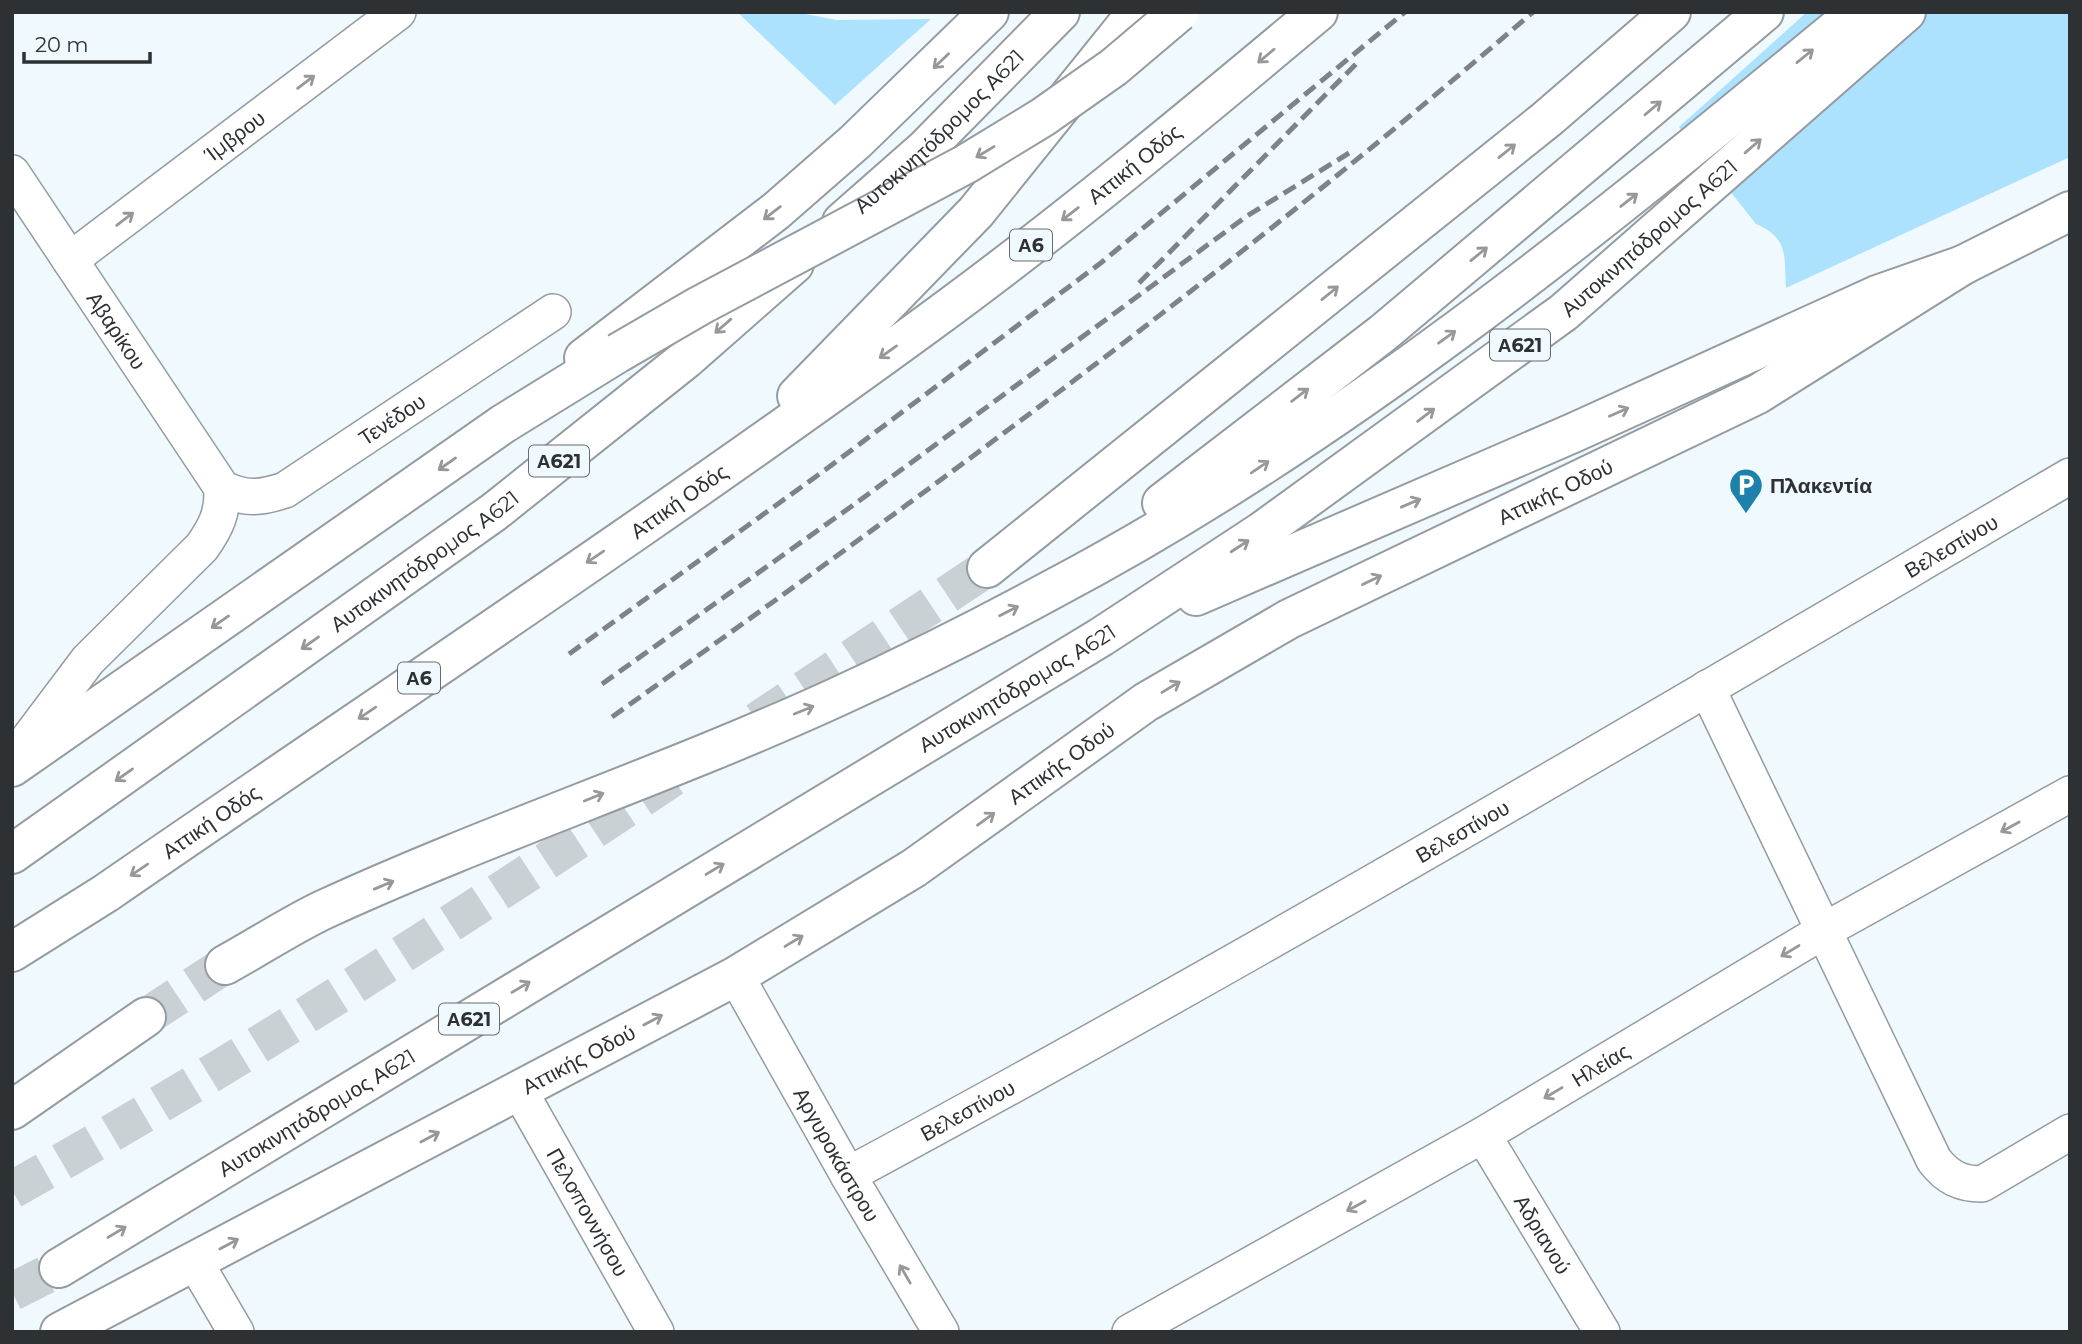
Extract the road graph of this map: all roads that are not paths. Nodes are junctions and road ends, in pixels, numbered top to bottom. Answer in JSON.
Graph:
{"nodes":[{"id":1,"x":398,"y":12,"type":"edge"},
{"id":2,"x":989,"y":12,"type":"edge"},
{"id":3,"x":1060,"y":12,"type":"edge"},
{"id":4,"x":1137,"y":12,"type":"edge"},
{"id":5,"x":1179,"y":12,"type":"edge"},
{"id":6,"x":1318,"y":12,"type":"edge"},
{"id":7,"x":1671,"y":12,"type":"edge"},
{"id":8,"x":1764,"y":12,"type":"edge"},
{"id":9,"x":1857,"y":12,"type":"edge"},
{"id":10,"x":1906,"y":12,"type":"edge"},
{"id":11,"x":12,"y":173,"type":"edge"},
{"id":12,"x":2070,"y":211,"type":"edge"},
{"id":13,"x":70,"y":260,"type":"junction"},
{"id":14,"x":1963,"y":265,"type":"junction"},
{"id":15,"x":553,"y":312,"type":"dead end"},
{"id":16,"x":503,"y":425,"type":"junction"},
{"id":17,"x":732,"y":463,"type":"junction"},
{"id":18,"x":2070,"y":476,"type":"edge"},
{"id":19,"x":222,"y":488,"type":"junction"},
{"id":20,"x":987,"y":568,"type":"tunnel mouth"},
{"id":21,"x":1054,"y":589,"type":"junction"},
{"id":22,"x":1101,"y":638,"type":"junction"},
{"id":23,"x":1707,"y":688,"type":"junction"},
{"id":24,"x":12,"y":761,"type":"edge"},
{"id":25,"x":12,"y":767,"type":"edge"},
{"id":26,"x":2070,"y":794,"type":"edge"},
{"id":27,"x":12,"y":854,"type":"edge"},
{"id":28,"x":1825,"y":930,"type":"junction"},
{"id":29,"x":12,"y":952,"type":"edge"},
{"id":30,"x":225,"y":965,"type":"tunnel mouth"},
{"id":31,"x":736,"y":976,"type":"junction"},
{"id":32,"x":146,"y":1017,"type":"tunnel mouth"},
{"id":33,"x":519,"y":1090,"type":"junction"},
{"id":34,"x":12,"y":1110,"type":"edge"},
{"id":35,"x":2070,"y":1132,"type":"edge"},
{"id":36,"x":1483,"y":1135,"type":"junction"},
{"id":37,"x":848,"y":1175,"type":"junction"},
{"id":38,"x":195,"y":1262,"type":"junction"},
{"id":39,"x":59,"y":1268,"type":"tunnel mouth"},
{"id":40,"x":60,"y":1332,"type":"edge"},
{"id":41,"x":236,"y":1332,"type":"edge"},
{"id":42,"x":656,"y":1332,"type":"edge"},
{"id":43,"x":941,"y":1332,"type":"edge"},
{"id":44,"x":1130,"y":1332,"type":"edge"},
{"id":45,"x":1602,"y":1332,"type":"edge"}],
"edges":[{"from":13,"to":1,"type":"street","name":"Ίμβρου","one_way":true},
{"from":2,"to":16,"type":"main road","one_way":true},
{"from":3,"to":27,"type":"main road","name":"Αυτοκινητόδρομος Α621","number":"Α621","one_way":true},
{"from":4,"to":17,"type":"main road"},
{"from":5,"to":16,"type":"main road","one_way":true,"bridge":true},
{"from":6,"to":17,"type":"main road","name":"Αττική Οδός","number":"Α6","one_way":true},
{"from":20,"to":7,"type":"main road","one_way":true},
{"from":21,"to":8,"type":"main road","one_way":true},
{"from":21,"to":9,"type":"main road","one_way":true},
{"from":22,"to":10,"type":"main road","name":"Αυτοκινητόδρομος Α621","number":"Α621","one_way":true},
{"from":11,"to":13,"type":"street","name":"Αβαρίκου"},
{"from":12,"to":14,"type":"main road","name":"Αττικής Οδού"},
{"from":13,"to":19,"type":"street","name":"Αβαρίκου"},
{"from":22,"to":14,"type":"main road","one_way":true},
{"from":31,"to":14,"type":"main road","name":"Αττικής Οδού","one_way":true},
{"from":15,"to":19,"type":"street","name":"Τενέδου"},
{"from":16,"to":25,"type":"main road","one_way":true},
{"from":17,"to":29,"type":"main road","name":"Αττική Οδός","number":"Α6","one_way":true},
{"from":18,"to":23,"type":"street","name":"Βελεστίνου"},
{"from":19,"to":24,"type":"street"},
{"from":30,"to":21,"type":"main road","one_way":true},
{"from":39,"to":22,"type":"main road","name":"Αυτοκινητόδρομος Α621","number":"Α621","one_way":true},
{"from":23,"to":28,"type":"street"},
{"from":23,"to":37,"type":"street","name":"Βελεστίνου"},
{"from":26,"to":28,"type":"street","name":"Ηλείας","one_way":true},
{"from":28,"to":35,"type":"street"},
{"from":28,"to":36,"type":"street","name":"Ηλείας","one_way":true},
{"from":33,"to":31,"type":"main road","name":"Αττικής Οδού","one_way":true},
{"from":31,"to":37,"type":"street","name":"Αργυροκάστρου"},
{"from":32,"to":34,"type":"main road"},
{"from":38,"to":33,"type":"main road","name":"Αττικής Οδού","one_way":true},
{"from":33,"to":42,"type":"street","name":"Πελοποννήσου"},
{"from":36,"to":44,"type":"street","name":"Ηλείας","one_way":true},
{"from":36,"to":45,"type":"street","name":"Αδριανού"},
{"from":43,"to":37,"type":"street","name":"Αργυροκάστρου","one_way":true},
{"from":38,"to":40,"type":"main road","name":"Αττικής Οδού"},
{"from":38,"to":41,"type":"street"}]}
